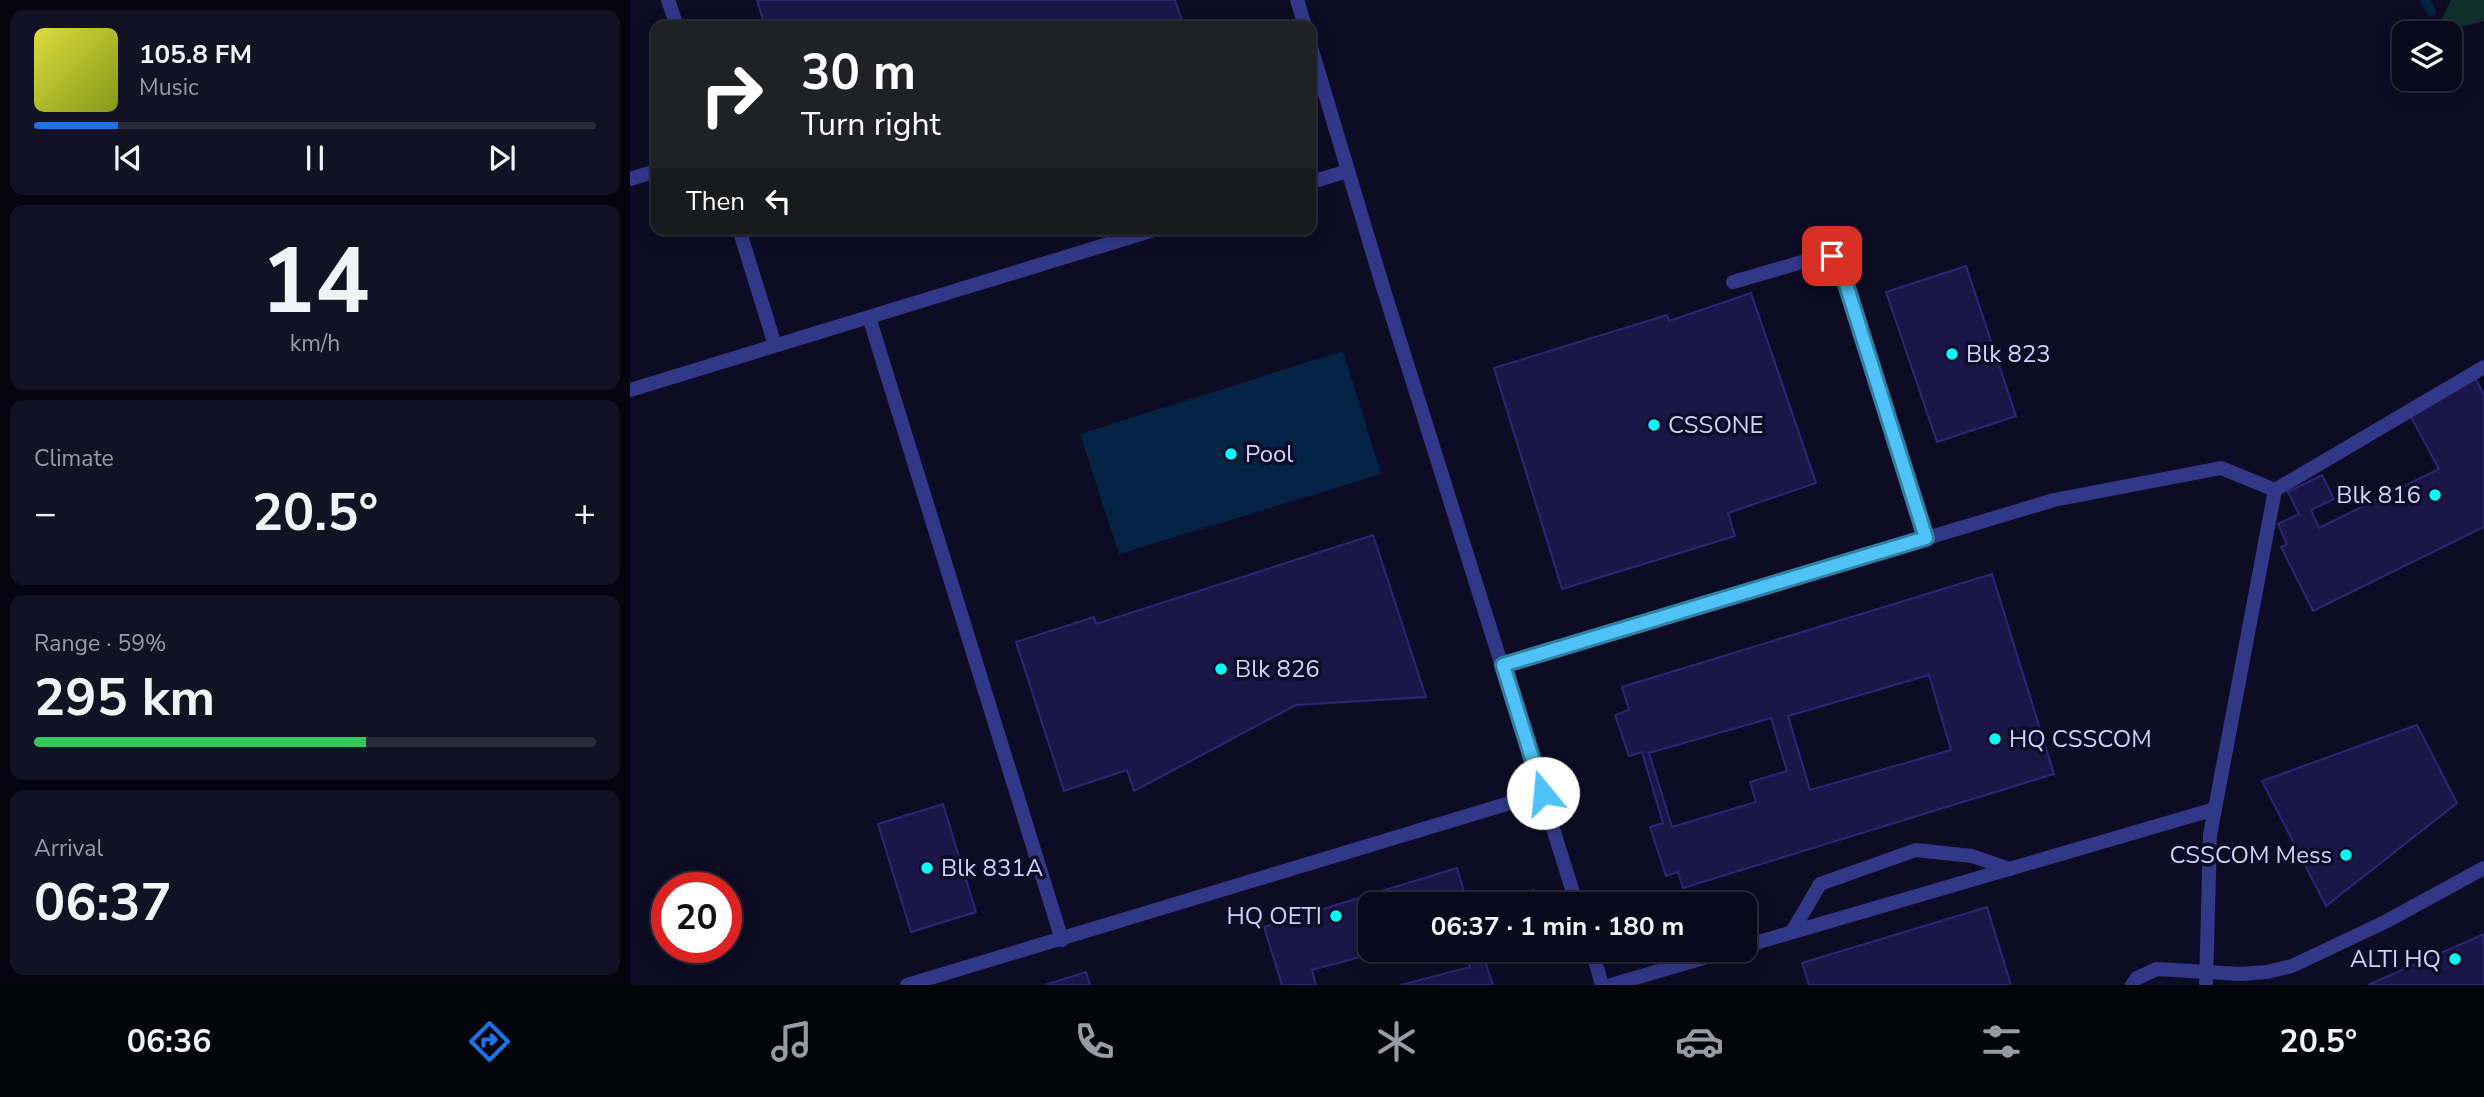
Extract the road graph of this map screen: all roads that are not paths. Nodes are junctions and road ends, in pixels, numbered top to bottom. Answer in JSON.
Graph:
{"nodes":[{"id":1,"x":668,"y":0,"type":"edge"},
{"id":2,"x":1297,"y":0,"type":"edge"},
{"id":3,"x":675,"y":21,"type":"edge"},
{"id":4,"x":1303,"y":21,"type":"edge"},
{"id":5,"x":1316,"y":64,"type":"edge"},
{"id":6,"x":1348,"y":171,"type":"junction"},
{"id":7,"x":651,"y":173,"type":"edge"},
{"id":8,"x":630,"y":179,"type":"edge"},
{"id":9,"x":1316,"y":181,"type":"edge"},
{"id":10,"x":741,"y":235,"type":"edge"},
{"id":11,"x":1137,"y":235,"type":"edge"},
{"id":12,"x":1733,"y":282,"type":"dead end"},
{"id":13,"x":869,"y":317,"type":"junction"},
{"id":14,"x":775,"y":345,"type":"junction"},
{"id":15,"x":2484,"y":367,"type":"edge"},
{"id":16,"x":630,"y":390,"type":"edge"},
{"id":17,"x":2275,"y":489,"type":"junction"},
{"id":18,"x":1926,"y":538,"type":"junction"},
{"id":19,"x":1503,"y":665,"type":"junction"},
{"id":20,"x":1543,"y":793,"type":"junction"},
{"id":21,"x":2215,"y":809,"type":"junction"},
{"id":22,"x":2484,"y":868,"type":"edge"},
{"id":23,"x":2010,"y":869,"type":"junction"},
{"id":24,"x":1573,"y":892,"type":"edge"},
{"id":25,"x":1792,"y":932,"type":"junction"},
{"id":26,"x":1062,"y":940,"type":"junction"},
{"id":27,"x":1757,"y":942,"type":"edge"},
{"id":28,"x":1595,"y":962,"type":"edge"},
{"id":29,"x":1690,"y":962,"type":"edge"},
{"id":30,"x":2206,"y":979,"type":"edge"},
{"id":31,"x":907,"y":985,"type":"edge"},
{"id":32,"x":1602,"y":985,"type":"edge"},
{"id":33,"x":1611,"y":985,"type":"edge"},
{"id":34,"x":2132,"y":985,"type":"edge"}],
"edges":[{"from":1,"to":3,"type":"lane"},
{"from":2,"to":4,"type":"lane"},
{"from":5,"to":6,"type":"lane"},
{"from":6,"to":9,"type":"lane"},
{"from":6,"to":19,"type":"lane"},
{"from":7,"to":8,"type":"lane"},
{"from":10,"to":14,"type":"lane"},
{"from":11,"to":13,"type":"lane"},
{"from":12,"to":18,"type":"lane"},
{"from":13,"to":14,"type":"lane"},
{"from":13,"to":26,"type":"lane"},
{"from":14,"to":16,"type":"lane"},
{"from":15,"to":17,"type":"lane"},
{"from":17,"to":18,"type":"lane"},
{"from":17,"to":21,"type":"lane"},
{"from":18,"to":19,"type":"lane"},
{"from":19,"to":20,"type":"lane"},
{"from":20,"to":24,"type":"lane"},
{"from":20,"to":26,"type":"lane"},
{"from":21,"to":23,"type":"lane"},
{"from":21,"to":30,"type":"lane"},
{"from":22,"to":30,"type":"lane"},
{"from":23,"to":25,"type":"lane"},
{"from":23,"to":25,"type":"lane"},
{"from":25,"to":27,"type":"lane"},
{"from":26,"to":31,"type":"lane"},
{"from":28,"to":32,"type":"lane"},
{"from":29,"to":33,"type":"lane"},
{"from":30,"to":34,"type":"lane"}]}
